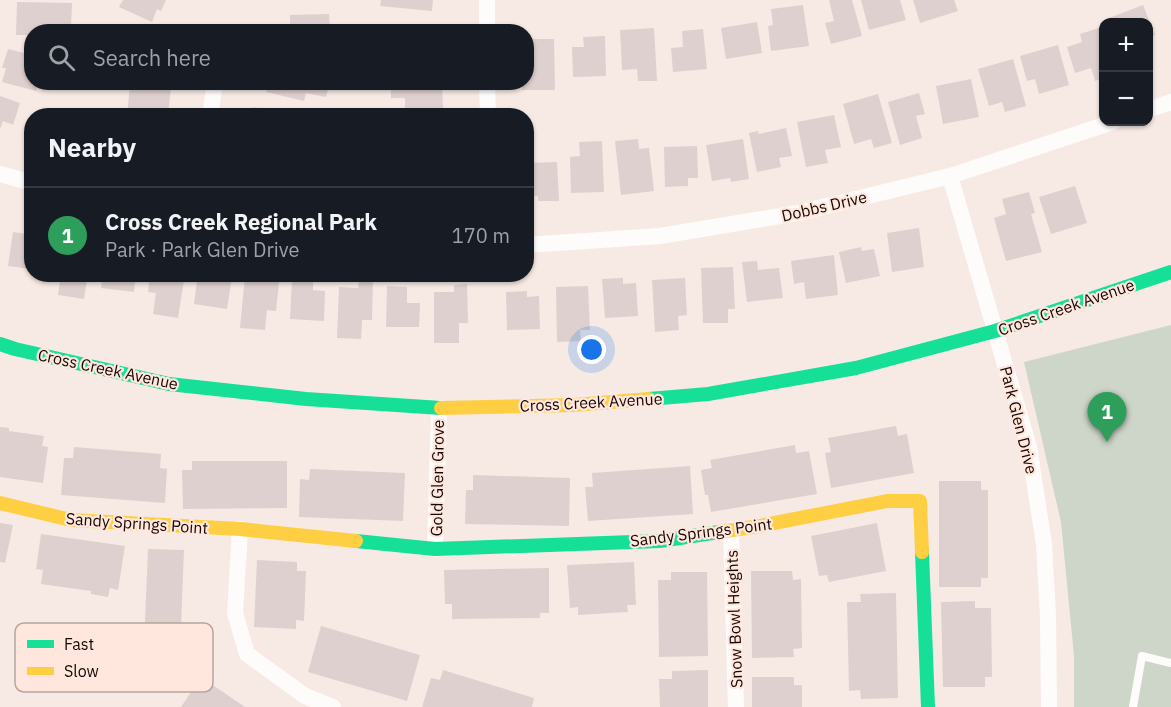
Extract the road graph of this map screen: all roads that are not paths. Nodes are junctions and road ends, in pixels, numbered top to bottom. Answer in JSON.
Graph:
{"nodes":[{"id":1,"x":487,"y":0,"type":"edge"},
{"id":2,"x":487,"y":24,"type":"edge"},
{"id":3,"x":214,"y":90,"type":"edge"},
{"id":4,"x":487,"y":90,"type":"edge"},
{"id":5,"x":1171,"y":102,"type":"edge"},
{"id":6,"x":211,"y":108,"type":"edge"},
{"id":7,"x":488,"y":108,"type":"edge"},
{"id":8,"x":1153,"y":109,"type":"edge"},
{"id":9,"x":1101,"y":126,"type":"edge"},
{"id":10,"x":0,"y":174,"type":"edge"},
{"id":11,"x":950,"y":176,"type":"junction"},
{"id":12,"x":24,"y":181,"type":"edge"},
{"id":13,"x":534,"y":244,"type":"edge"},
{"id":14,"x":1171,"y":272,"type":"edge"},
{"id":15,"x":995,"y":331,"type":"junction"},
{"id":16,"x":0,"y":344,"type":"edge"},
{"id":17,"x":439,"y":408,"type":"junction"},
{"id":18,"x":0,"y":503,"type":"edge"},
{"id":19,"x":240,"y":530,"type":"junction"},
{"id":20,"x":731,"y":530,"type":"junction"},
{"id":21,"x":435,"y":549,"type":"junction"},
{"id":22,"x":1171,"y":663,"type":"edge"},
{"id":23,"x":333,"y":707,"type":"edge"},
{"id":24,"x":736,"y":707,"type":"edge"},
{"id":25,"x":928,"y":707,"type":"edge"},
{"id":26,"x":1049,"y":707,"type":"edge"},
{"id":27,"x":1132,"y":707,"type":"edge"}],
"edges":[{"from":1,"to":2,"type":"street"},
{"from":3,"to":6,"type":"street"},
{"from":4,"to":7,"type":"street"},
{"from":5,"to":8,"type":"street"},
{"from":9,"to":11,"type":"street","name":"Dobbs Drive"},
{"from":10,"to":12,"type":"street"},
{"from":11,"to":13,"type":"street","name":"Dobbs Drive"},
{"from":11,"to":15,"type":"street","name":"Park Glen Drive"},
{"from":14,"to":15,"type":"street","name":"Cross Creek Avenue"},
{"from":15,"to":17,"type":"street","name":"Cross Creek Avenue"},
{"from":15,"to":26,"type":"street","name":"Park Glen Drive"},
{"from":16,"to":17,"type":"street","name":"Cross Creek Avenue"},
{"from":17,"to":21,"type":"street","name":"Gold Glen Grove"},
{"from":18,"to":19,"type":"street","name":"Sandy Springs Point"},
{"from":19,"to":21,"type":"street","name":"Sandy Springs Point"},
{"from":19,"to":23,"type":"street"},
{"from":20,"to":21,"type":"street","name":"Sandy Springs Point"},
{"from":20,"to":24,"type":"street","name":"Snow Bowl Heights"},
{"from":20,"to":25,"type":"street","name":"Sandy Springs Point"},
{"from":22,"to":27,"type":"lane"}]}
